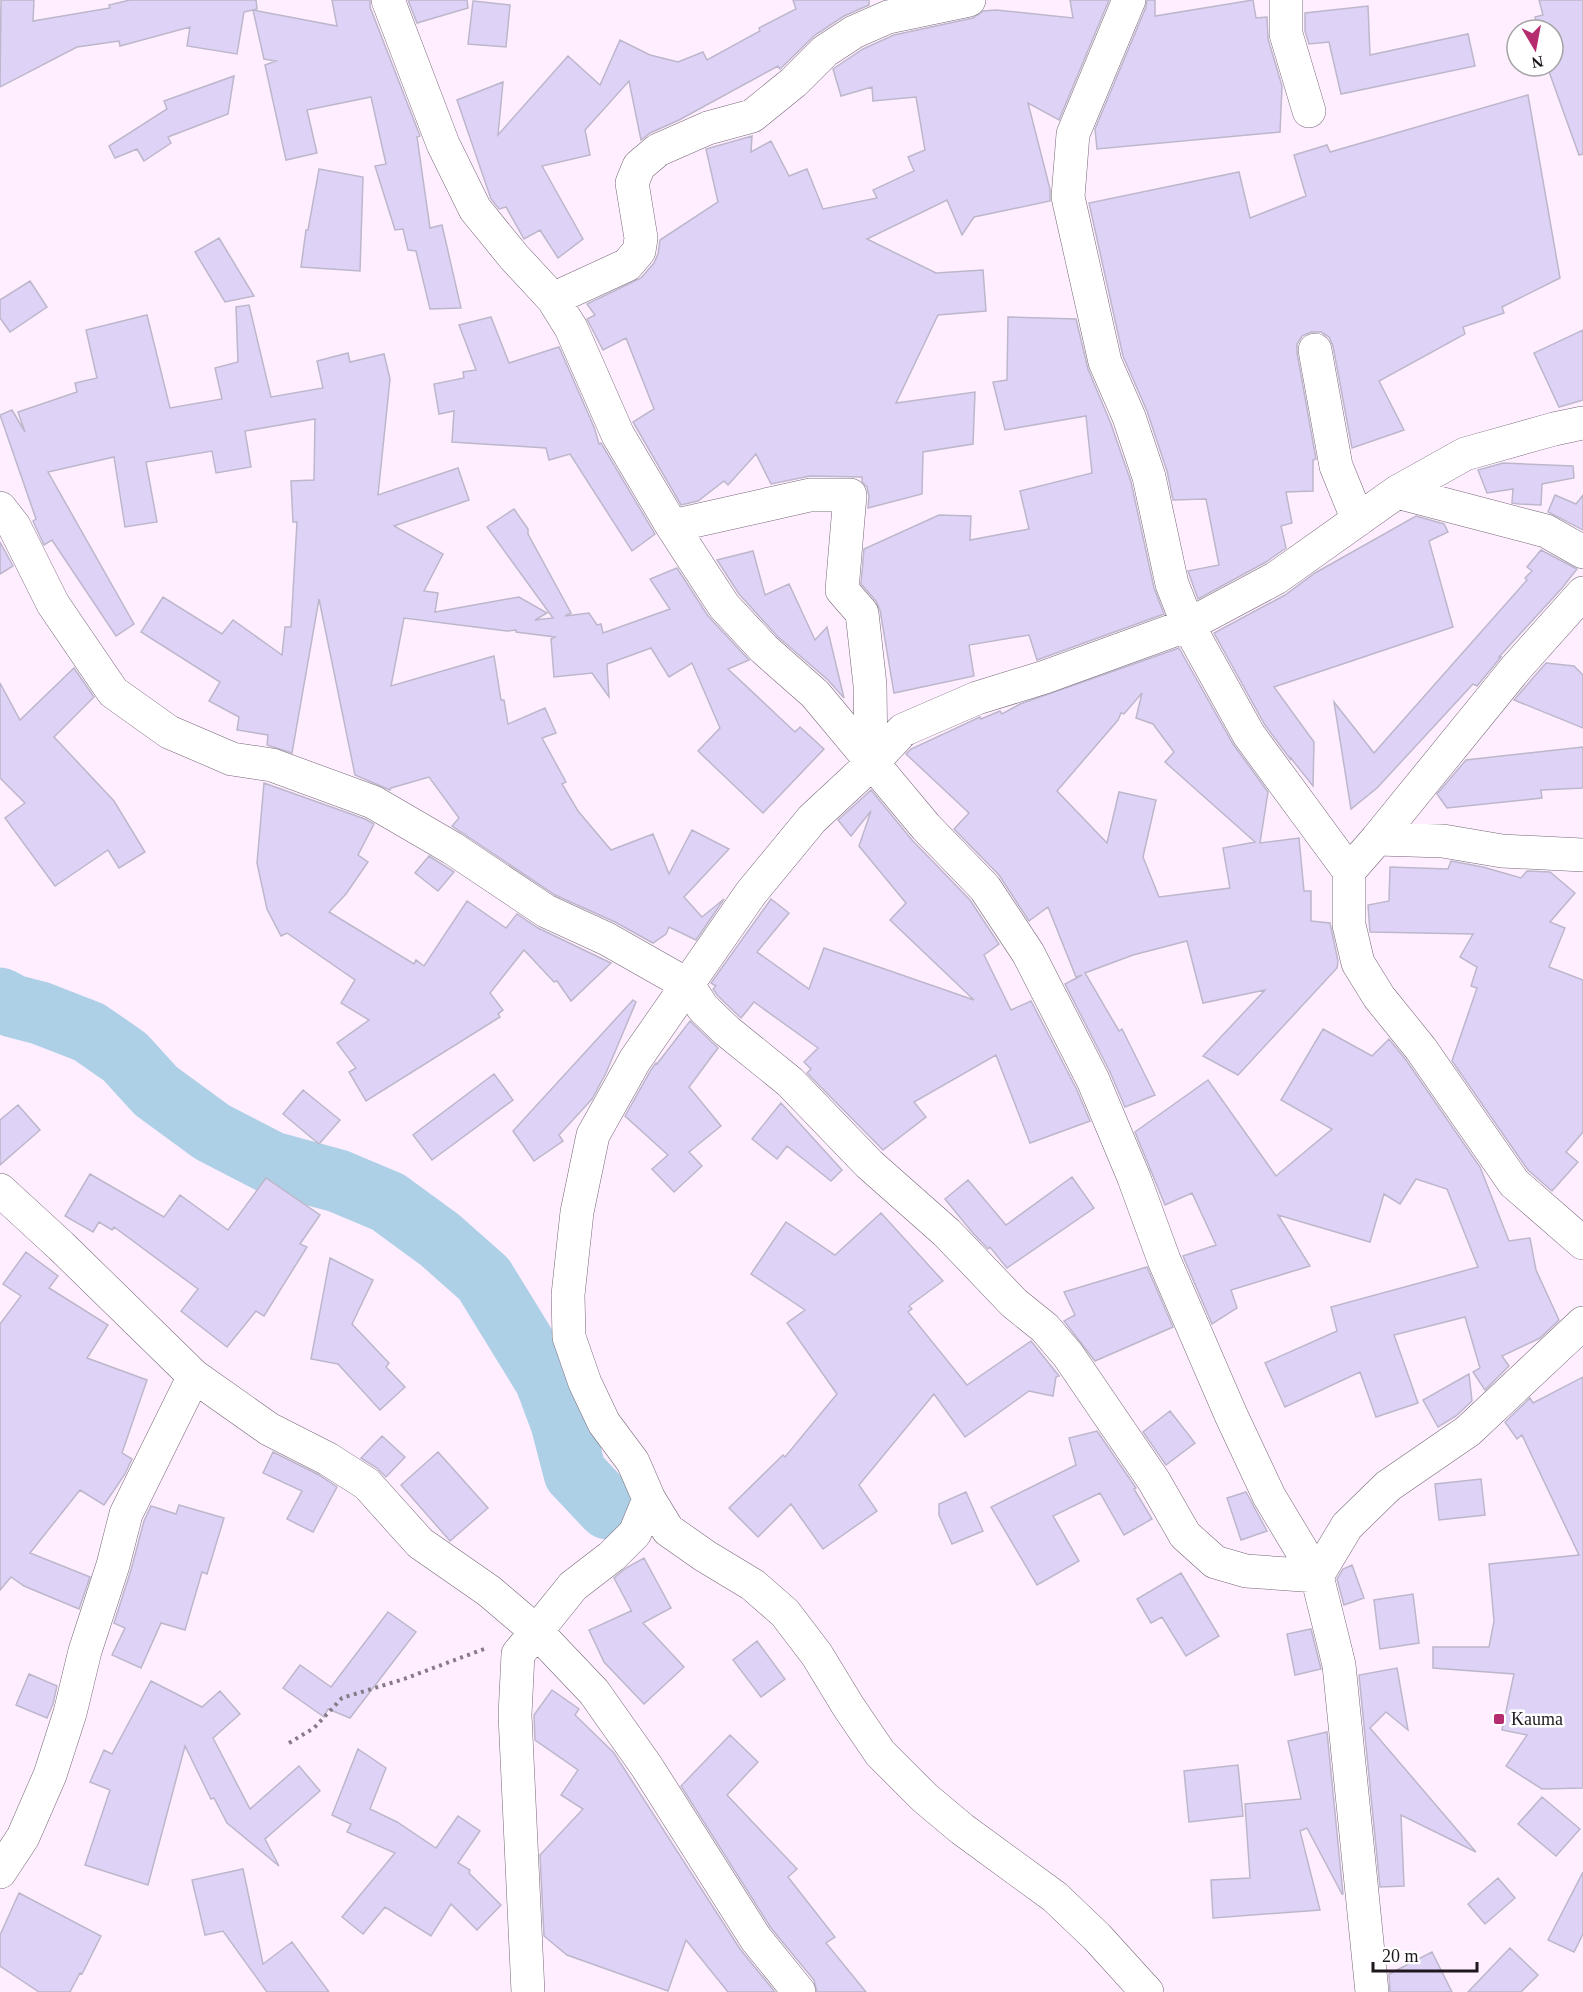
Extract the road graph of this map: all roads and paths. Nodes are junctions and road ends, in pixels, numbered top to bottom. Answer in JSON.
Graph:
{"nodes":[{"id":1,"x":388,"y":0,"type":"edge"},
{"id":2,"x":969,"y":0,"type":"edge"},
{"id":3,"x":1129,"y":0,"type":"edge"},
{"id":4,"x":1286,"y":0,"type":"edge"},
{"id":5,"x":1309,"y":111,"type":"dead end"},
{"id":6,"x":553,"y":299,"type":"junction"},
{"id":7,"x":1315,"y":350,"type":"dead end"},
{"id":8,"x":1583,"y":423,"type":"edge"},
{"id":9,"x":1397,"y":492,"type":"junction"},
{"id":10,"x":0,"y":508,"type":"edge"},
{"id":11,"x":1358,"y":520,"type":"junction"},
{"id":12,"x":672,"y":526,"type":"junction"},
{"id":13,"x":1583,"y":552,"type":"edge"},
{"id":14,"x":1583,"y":593,"type":"edge"},
{"id":15,"x":1188,"y":625,"type":"junction"},
{"id":16,"x":871,"y":764,"type":"junction"},
{"id":17,"x":1377,"y":839,"type":"junction"},
{"id":18,"x":1583,"y":855,"type":"edge"},
{"id":19,"x":1349,"y":871,"type":"junction"},
{"id":20,"x":688,"y":985,"type":"junction"},
{"id":21,"x":0,"y":1190,"type":"edge"},
{"id":22,"x":1583,"y":1243,"type":"edge"},
{"id":23,"x":1583,"y":1323,"type":"edge"},
{"id":24,"x":194,"y":1376,"type":"junction"},
{"id":25,"x":649,"y":1499,"type":"junction"},
{"id":26,"x":1317,"y":1576,"type":"junction"},
{"id":27,"x":536,"y":1631,"type":"junction"},
{"id":28,"x":484,"y":1648,"type":"dead end"},
{"id":29,"x":289,"y":1743,"type":"dead end"},
{"id":30,"x":0,"y":1872,"type":"edge"},
{"id":31,"x":528,"y":1992,"type":"edge"},
{"id":32,"x":799,"y":1992,"type":"edge"},
{"id":33,"x":1147,"y":1992,"type":"edge"},
{"id":34,"x":1371,"y":1992,"type":"edge"}],
"edges":[{"from":1,"to":6,"type":"street"},
{"from":2,"to":6,"type":"street"},
{"from":3,"to":15,"type":"street"},
{"from":4,"to":5,"type":"street"},
{"from":6,"to":12,"type":"street"},
{"from":7,"to":11,"type":"street"},
{"from":8,"to":9,"type":"street"},
{"from":9,"to":11,"type":"street"},
{"from":9,"to":13,"type":"street"},
{"from":10,"to":20,"type":"street"},
{"from":11,"to":15,"type":"street"},
{"from":12,"to":16,"type":"street"},
{"from":12,"to":16,"type":"street"},
{"from":14,"to":17,"type":"street"},
{"from":15,"to":16,"type":"street"},
{"from":15,"to":19,"type":"street"},
{"from":16,"to":20,"type":"street"},
{"from":16,"to":26,"type":"street"},
{"from":17,"to":18,"type":"street"},
{"from":17,"to":19,"type":"street"},
{"from":19,"to":22,"type":"street"},
{"from":20,"to":25,"type":"street"},
{"from":20,"to":26,"type":"street"},
{"from":21,"to":24,"type":"street"},
{"from":23,"to":26,"type":"street"},
{"from":24,"to":27,"type":"street"},
{"from":24,"to":30,"type":"street"},
{"from":25,"to":27,"type":"street"},
{"from":25,"to":33,"type":"street"},
{"from":26,"to":34,"type":"street"},
{"from":27,"to":31,"type":"street"},
{"from":27,"to":32,"type":"street"},
{"from":28,"to":29,"type":"path"}]}
